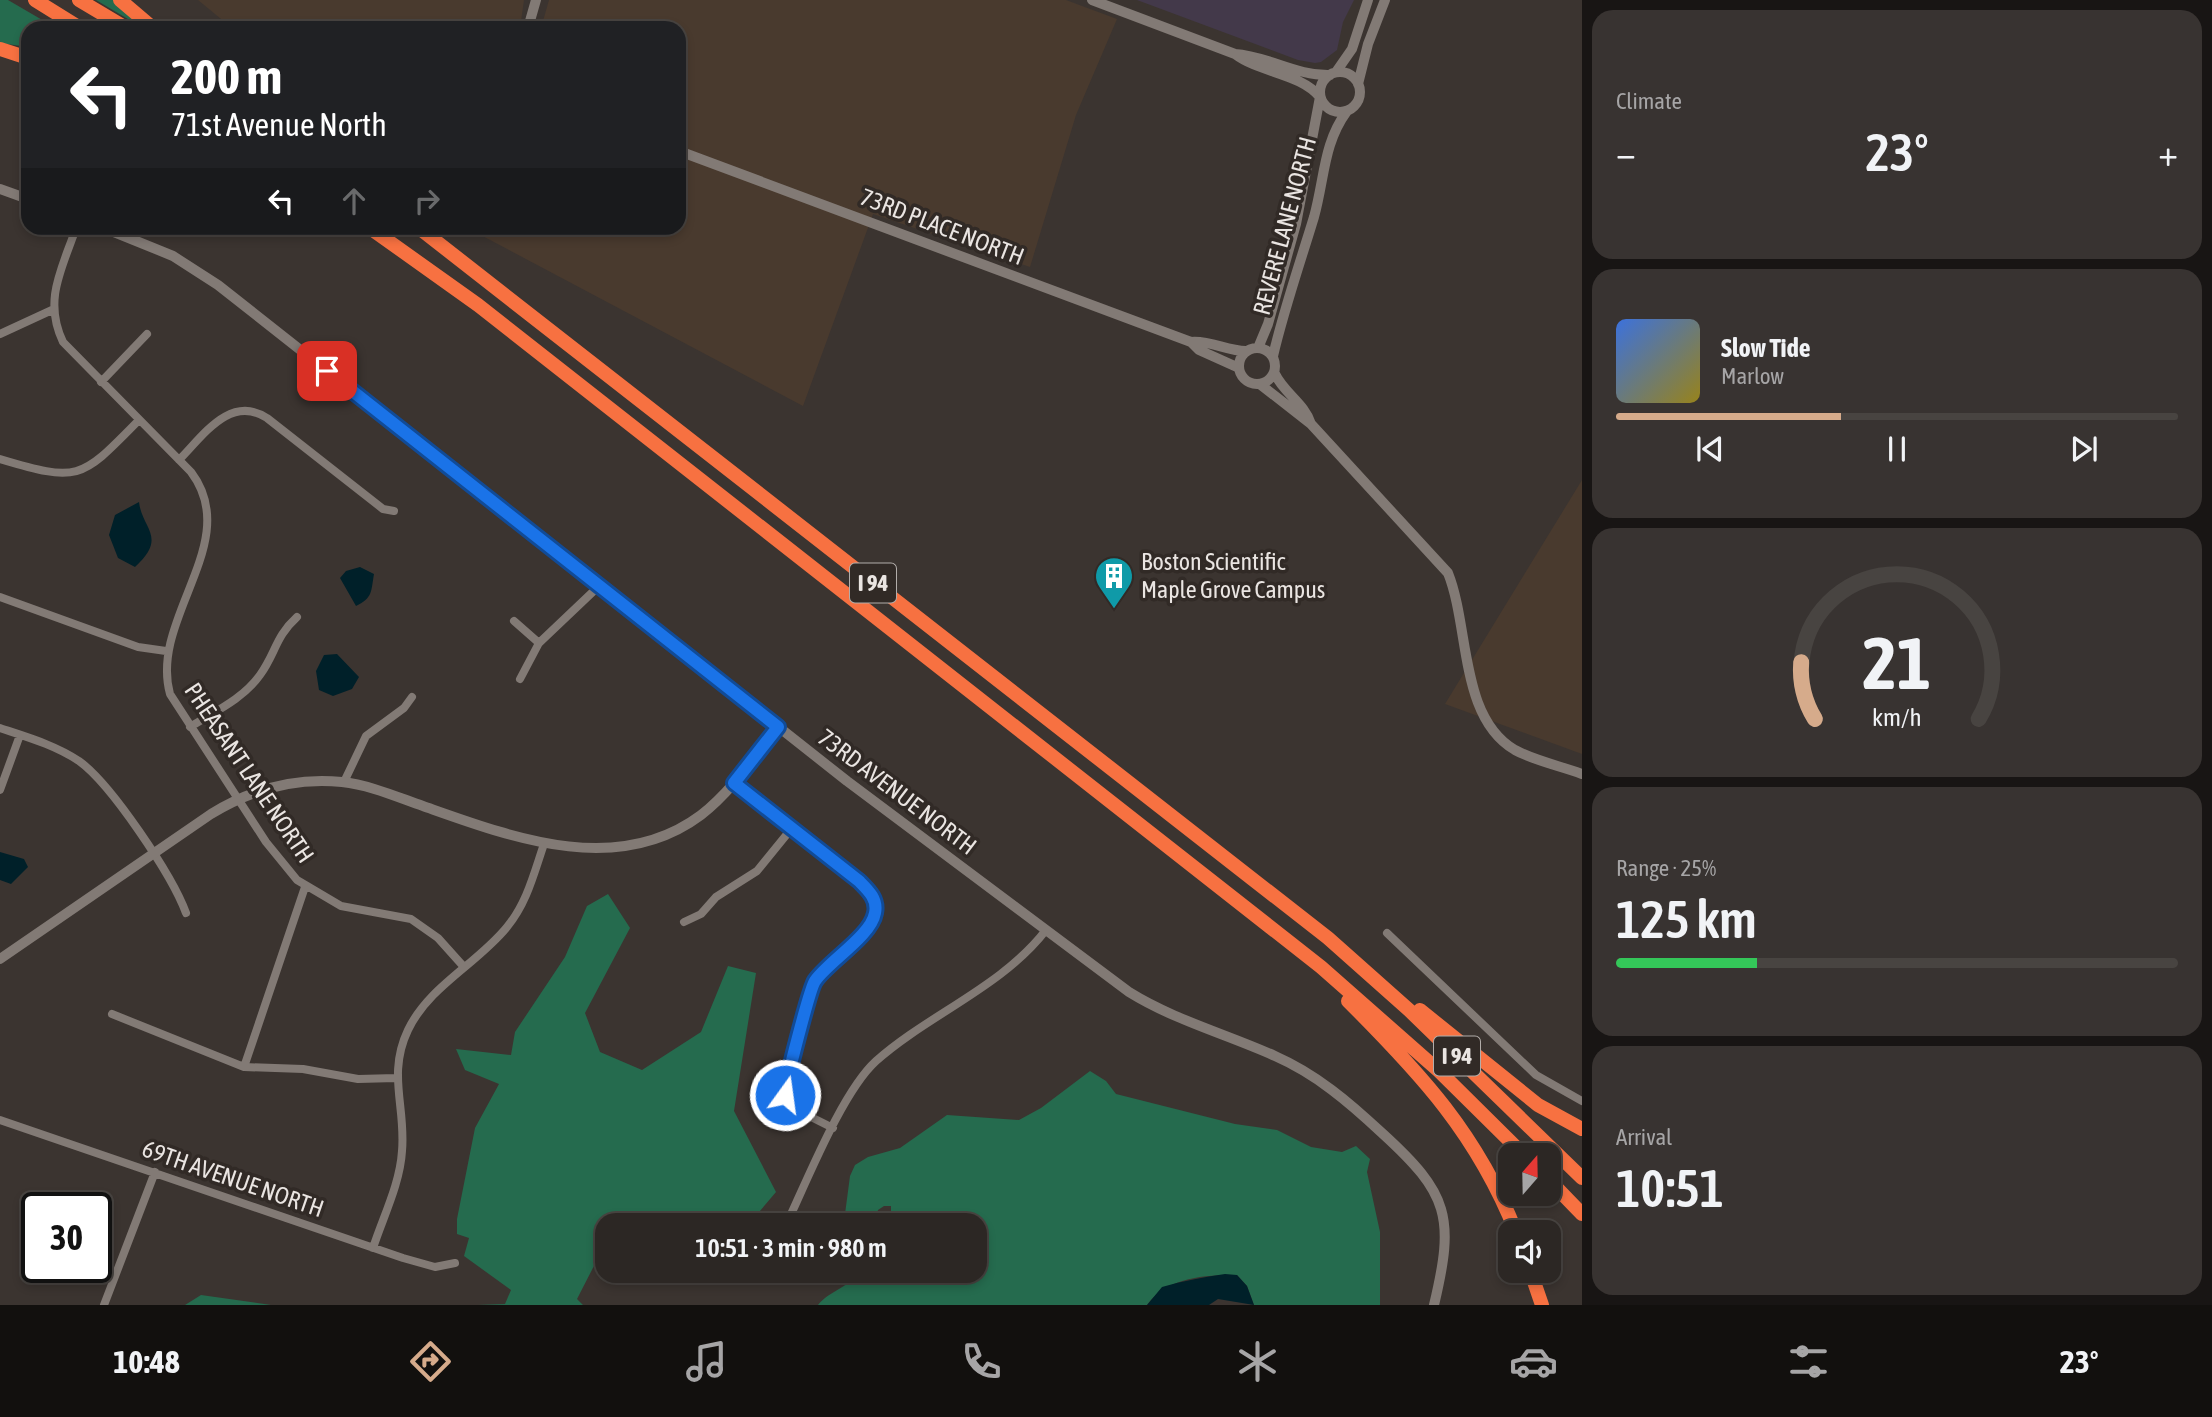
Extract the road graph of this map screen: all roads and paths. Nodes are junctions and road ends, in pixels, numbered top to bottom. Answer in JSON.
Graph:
{"nodes":[{"id":1,"x":35,"y":0,"type":"edge"},
{"id":2,"x":79,"y":0,"type":"edge"},
{"id":3,"x":120,"y":0,"type":"edge"},
{"id":4,"x":536,"y":0,"type":"edge"},
{"id":5,"x":1092,"y":0,"type":"edge"},
{"id":6,"x":1368,"y":0,"type":"edge"},
{"id":7,"x":1385,"y":0,"type":"edge"},
{"id":8,"x":69,"y":21,"type":"edge"},
{"id":9,"x":114,"y":21,"type":"edge"},
{"id":10,"x":145,"y":21,"type":"edge"},
{"id":11,"x":530,"y":21,"type":"edge"},
{"id":12,"x":1235,"y":54,"type":"junction"},
{"id":13,"x":1333,"y":74,"type":"junction"},
{"id":14,"x":1358,"y":84,"type":"junction"},
{"id":15,"x":1320,"y":97,"type":"junction"},
{"id":16,"x":1348,"y":111,"type":"junction"},
{"id":17,"x":686,"y":154,"type":"edge"},
{"id":18,"x":0,"y":188,"type":"edge"},
{"id":19,"x":21,"y":196,"type":"edge"},
{"id":20,"x":74,"y":235,"type":"edge"},
{"id":21,"x":121,"y":235,"type":"edge"},
{"id":22,"x":380,"y":235,"type":"edge"},
{"id":23,"x":428,"y":235,"type":"edge"},
{"id":24,"x":52,"y":310,"type":"junction"},
{"id":25,"x":0,"y":334,"type":"edge"},
{"id":26,"x":147,"y":334,"type":"dead end"},
{"id":27,"x":1191,"y":342,"type":"junction"},
{"id":28,"x":1258,"y":348,"type":"junction"},
{"id":29,"x":1246,"y":352,"type":"junction"},
{"id":30,"x":1273,"y":356,"type":"junction"},
{"id":31,"x":1239,"y":368,"type":"junction"},
{"id":32,"x":1275,"y":374,"type":"junction"},
{"id":33,"x":101,"y":382,"type":"junction"},
{"id":34,"x":1261,"y":385,"type":"junction"},
{"id":35,"x":139,"y":420,"type":"junction"},
{"id":36,"x":1311,"y":424,"type":"junction"},
{"id":37,"x":0,"y":459,"type":"edge"},
{"id":38,"x":179,"y":460,"type":"junction"},
{"id":39,"x":394,"y":511,"type":"dead end"},
{"id":40,"x":599,"y":586,"type":"junction"},
{"id":41,"x":0,"y":597,"type":"edge"},
{"id":42,"x":297,"y":617,"type":"dead end"},
{"id":43,"x":514,"y":621,"type":"dead end"},
{"id":44,"x":538,"y":643,"type":"junction"},
{"id":45,"x":166,"y":651,"type":"junction"},
{"id":46,"x":520,"y":679,"type":"dead end"},
{"id":47,"x":412,"y":697,"type":"dead end"},
{"id":48,"x":190,"y":727,"type":"junction"},
{"id":49,"x":778,"y":727,"type":"junction"},
{"id":50,"x":0,"y":728,"type":"edge"},
{"id":51,"x":20,"y":735,"type":"junction"},
{"id":52,"x":1582,"y":774,"type":"edge"},
{"id":53,"x":344,"y":782,"type":"junction"},
{"id":54,"x":734,"y":783,"type":"junction"},
{"id":55,"x":0,"y":790,"type":"edge"},
{"id":56,"x":237,"y":798,"type":"junction"},
{"id":57,"x":792,"y":828,"type":"junction"},
{"id":58,"x":544,"y":844,"type":"junction"},
{"id":59,"x":152,"y":854,"type":"junction"},
{"id":60,"x":305,"y":887,"type":"junction"},
{"id":61,"x":186,"y":913,"type":"dead end"},
{"id":62,"x":684,"y":922,"type":"dead end"},
{"id":63,"x":1265,"y":923,"type":"junction"},
{"id":64,"x":1046,"y":930,"type":"junction"},
{"id":65,"x":1387,"y":933,"type":"dead end"},
{"id":66,"x":1328,"y":938,"type":"junction"},
{"id":67,"x":0,"y":959,"type":"edge"},
{"id":68,"x":464,"y":967,"type":"junction"},
{"id":69,"x":112,"y":1014,"type":"dead end"},
{"id":70,"x":244,"y":1067,"type":"junction"},
{"id":71,"x":396,"y":1077,"type":"junction"},
{"id":72,"x":1582,"y":1101,"type":"edge"},
{"id":73,"x":0,"y":1120,"type":"edge"},
{"id":74,"x":834,"y":1128,"type":"junction"},
{"id":75,"x":1582,"y":1129,"type":"edge"},
{"id":76,"x":1511,"y":1143,"type":"edge"},
{"id":77,"x":155,"y":1172,"type":"junction"},
{"id":78,"x":1582,"y":1178,"type":"edge"},
{"id":79,"x":1561,"y":1192,"type":"edge"},
{"id":80,"x":792,"y":1213,"type":"edge"},
{"id":81,"x":1582,"y":1214,"type":"edge"},
{"id":82,"x":1511,"y":1220,"type":"edge"},
{"id":83,"x":373,"y":1248,"type":"junction"},
{"id":84,"x":455,"y":1263,"type":"dead end"},
{"id":85,"x":1534,"y":1283,"type":"edge"},
{"id":86,"x":104,"y":1305,"type":"edge"},
{"id":87,"x":1434,"y":1305,"type":"edge"},
{"id":88,"x":1542,"y":1305,"type":"edge"}],
"edges":[{"from":1,"to":8,"type":"highway"},
{"from":2,"to":9,"type":"highway"},
{"from":3,"to":10,"type":"highway"},
{"from":4,"to":11,"type":"street"},
{"from":5,"to":12,"type":"street"},
{"from":6,"to":13,"type":"street"},
{"from":7,"to":14,"type":"street"},
{"from":12,"to":13,"type":"street"},
{"from":12,"to":15,"type":"street"},
{"from":13,"to":14,"type":"street"},
{"from":13,"to":15,"type":"street"},
{"from":14,"to":16,"type":"street"},
{"from":15,"to":16,"type":"street"},
{"from":15,"to":28,"type":"street","name":"REVERE LANE NORTH"},
{"from":16,"to":30,"type":"street","name":"REVERE LANE NORTH"},
{"from":17,"to":27,"type":"street","name":"73RD PLACE NORTH"},
{"from":18,"to":19,"type":"street"},
{"from":20,"to":24,"type":"street"},
{"from":21,"to":40,"type":"street","name":"73RD AVENUE NORTH"},
{"from":22,"to":63,"type":"highway","number":"I 94"},
{"from":23,"to":66,"type":"highway","number":"I 94"},
{"from":24,"to":25,"type":"street"},
{"from":24,"to":33,"type":"street","name":"PHEASANT LANE NORTH"},
{"from":26,"to":33,"type":"street"},
{"from":27,"to":29,"type":"street","name":"73RD PLACE NORTH"},
{"from":27,"to":31,"type":"street","name":"73RD PLACE NORTH"},
{"from":28,"to":29,"type":"street"},
{"from":28,"to":30,"type":"street"},
{"from":29,"to":31,"type":"street"},
{"from":30,"to":32,"type":"street"},
{"from":31,"to":34,"type":"street"},
{"from":32,"to":34,"type":"street"},
{"from":32,"to":36,"type":"street"},
{"from":33,"to":35,"type":"street","name":"PHEASANT LANE NORTH"},
{"from":34,"to":36,"type":"street"},
{"from":35,"to":37,"type":"street"},
{"from":35,"to":38,"type":"street","name":"PHEASANT LANE NORTH"},
{"from":36,"to":52,"type":"street"},
{"from":38,"to":39,"type":"street"},
{"from":38,"to":45,"type":"street","name":"PHEASANT LANE NORTH"},
{"from":40,"to":44,"type":"street"},
{"from":40,"to":49,"type":"street","name":"73RD AVENUE NORTH"},
{"from":41,"to":45,"type":"street"},
{"from":42,"to":48,"type":"street"},
{"from":43,"to":44,"type":"street"},
{"from":44,"to":46,"type":"street"},
{"from":45,"to":48,"type":"street","name":"PHEASANT LANE NORTH"},
{"from":47,"to":53,"type":"street"},
{"from":48,"to":56,"type":"street","name":"PHEASANT LANE NORTH"},
{"from":49,"to":54,"type":"street"},
{"from":49,"to":64,"type":"street","name":"73RD AVENUE NORTH"},
{"from":50,"to":51,"type":"street"},
{"from":51,"to":55,"type":"street"},
{"from":51,"to":59,"type":"street"},
{"from":53,"to":56,"type":"street"},
{"from":53,"to":58,"type":"street"},
{"from":54,"to":57,"type":"street"},
{"from":54,"to":58,"type":"street"},
{"from":56,"to":59,"type":"street"},
{"from":56,"to":60,"type":"street","name":"PHEASANT LANE NORTH"},
{"from":57,"to":62,"type":"street"},
{"from":57,"to":74,"type":"street"},
{"from":58,"to":68,"type":"street"},
{"from":59,"to":61,"type":"street"},
{"from":59,"to":67,"type":"street"},
{"from":60,"to":68,"type":"street","name":"PHEASANT LANE NORTH"},
{"from":60,"to":70,"type":"street"},
{"from":63,"to":76,"type":"highway","number":"I 94"},
{"from":63,"to":82,"type":"highway"},
{"from":64,"to":74,"type":"street"},
{"from":64,"to":87,"type":"street","name":"73RD AVENUE NORTH"},
{"from":65,"to":72,"type":"street"},
{"from":66,"to":75,"type":"highway"},
{"from":66,"to":78,"type":"highway","number":"I 94"},
{"from":68,"to":71,"type":"street"},
{"from":69,"to":70,"type":"street"},
{"from":70,"to":71,"type":"street"},
{"from":71,"to":83,"type":"street"},
{"from":73,"to":77,"type":"street","name":"69TH AVENUE NORTH"},
{"from":74,"to":80,"type":"street"},
{"from":77,"to":83,"type":"street","name":"69TH AVENUE NORTH"},
{"from":77,"to":86,"type":"street"},
{"from":79,"to":81,"type":"highway"},
{"from":83,"to":84,"type":"street","name":"69TH AVENUE NORTH"},
{"from":85,"to":88,"type":"highway"}]}
